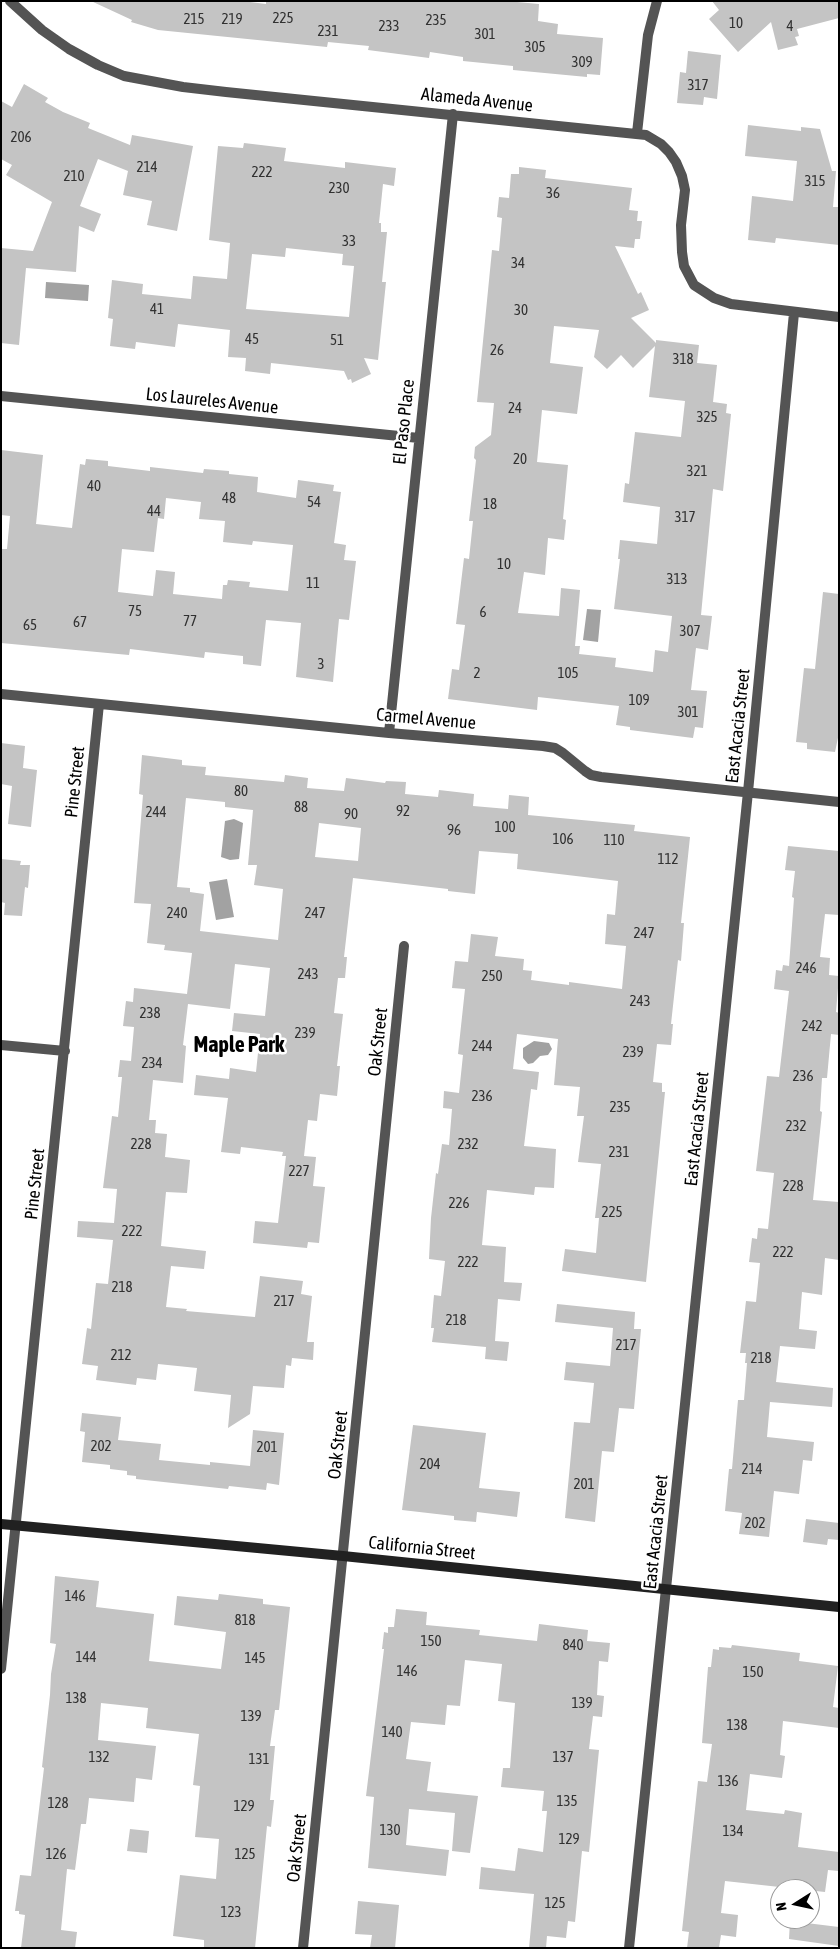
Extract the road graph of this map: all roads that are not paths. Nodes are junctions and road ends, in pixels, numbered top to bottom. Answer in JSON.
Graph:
{"nodes":[{"id":1,"x":10,"y":1,"type":"edge"},
{"id":2,"x":657,"y":1,"type":"edge"},
{"id":3,"x":453,"y":114,"type":"junction"},
{"id":4,"x":637,"y":133,"type":"junction"},
{"id":5,"x":794,"y":313,"type":"junction"},
{"id":6,"x":839,"y":317,"type":"edge"},
{"id":7,"x":1,"y":396,"type":"edge"},
{"id":8,"x":418,"y":438,"type":"junction"},
{"id":9,"x":1,"y":694,"type":"edge"},
{"id":10,"x":99,"y":704,"type":"junction"},
{"id":11,"x":389,"y":733,"type":"junction"},
{"id":12,"x":748,"y":792,"type":"junction"},
{"id":13,"x":839,"y":802,"type":"edge"},
{"id":14,"x":404,"y":946,"type":"dead end"},
{"id":15,"x":1,"y":1045,"type":"edge"},
{"id":16,"x":65,"y":1051,"type":"junction"},
{"id":17,"x":1,"y":1524,"type":"edge"},
{"id":18,"x":16,"y":1525,"type":"junction"},
{"id":19,"x":344,"y":1556,"type":"junction"},
{"id":20,"x":666,"y":1590,"type":"junction"},
{"id":21,"x":839,"y":1608,"type":"edge"},
{"id":22,"x":1,"y":1669,"type":"edge"},
{"id":23,"x":303,"y":1948,"type":"edge"},
{"id":24,"x":629,"y":1948,"type":"edge"}],
"edges":[{"from":1,"to":3,"type":"street","name":"Alameda Avenue"},
{"from":2,"to":4,"type":"street"},
{"from":3,"to":4,"type":"street","name":"Alameda Avenue"},
{"from":3,"to":8,"type":"street","name":"El Paso Place"},
{"from":4,"to":5,"type":"street","name":"Alameda Avenue"},
{"from":5,"to":6,"type":"street","name":"Alameda Avenue"},
{"from":5,"to":12,"type":"street","name":"East Acacia Street"},
{"from":7,"to":8,"type":"street","name":"Los Laureles Avenue"},
{"from":8,"to":11,"type":"street","name":"El Paso Place"},
{"from":9,"to":10,"type":"street","name":"Carmel Avenue"},
{"from":10,"to":11,"type":"street","name":"Carmel Avenue"},
{"from":10,"to":16,"type":"street","name":"Pine Street"},
{"from":11,"to":12,"type":"street","name":"Carmel Avenue"},
{"from":12,"to":13,"type":"street","name":"Carmel Avenue"},
{"from":12,"to":20,"type":"street","name":"East Acacia Street"},
{"from":14,"to":19,"type":"street","name":"Oak Street"},
{"from":15,"to":16,"type":"street"},
{"from":16,"to":18,"type":"street","name":"Pine Street"},
{"from":17,"to":18,"type":"street","name":"California Street"},
{"from":18,"to":19,"type":"street","name":"California Street"},
{"from":18,"to":22,"type":"street","name":"Pine Street"},
{"from":19,"to":20,"type":"street","name":"California Street"},
{"from":19,"to":23,"type":"street","name":"Oak Street"},
{"from":20,"to":21,"type":"street","name":"California Street"},
{"from":20,"to":24,"type":"street","name":"East Acacia Street"}]}
